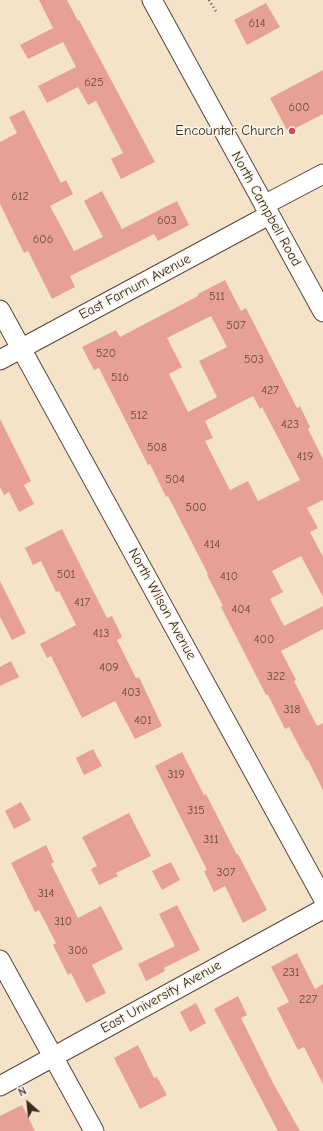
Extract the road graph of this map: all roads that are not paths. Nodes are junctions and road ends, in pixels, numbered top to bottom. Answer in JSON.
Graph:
{"nodes":[{"id":1,"x":152,"y":0,"type":"edge"},
{"id":2,"x":323,"y":174,"type":"edge"},
{"id":3,"x":267,"y":210,"type":"junction"},
{"id":4,"x":0,"y":310,"type":"edge"},
{"id":5,"x":323,"y":312,"type":"edge"},
{"id":6,"x":21,"y":349,"type":"junction"},
{"id":7,"x":0,"y":360,"type":"edge"},
{"id":8,"x":323,"y":898,"type":"edge"},
{"id":9,"x":323,"y":909,"type":"edge"},
{"id":10,"x":0,"y":960,"type":"edge"},
{"id":11,"x":53,"y":1057,"type":"junction"},
{"id":12,"x":0,"y":1086,"type":"edge"},
{"id":13,"x":94,"y":1131,"type":"edge"}],
"edges":[{"from":1,"to":3,"type":"street","name":"North Campbell Road"},
{"from":2,"to":3,"type":"street","name":"East Farnum Avenue"},
{"from":3,"to":5,"type":"street","name":"North Campbell Road"},
{"from":3,"to":6,"type":"street","name":"East Farnum Avenue"},
{"from":4,"to":6,"type":"street","name":"North Wilson Avenue"},
{"from":6,"to":7,"type":"street","name":"East Farnum Avenue"},
{"from":6,"to":8,"type":"street","name":"North Wilson Avenue"},
{"from":9,"to":11,"type":"street","name":"East University Avenue"},
{"from":10,"to":11,"type":"street"},
{"from":11,"to":12,"type":"street","name":"East University Avenue"},
{"from":11,"to":13,"type":"street"}]}
